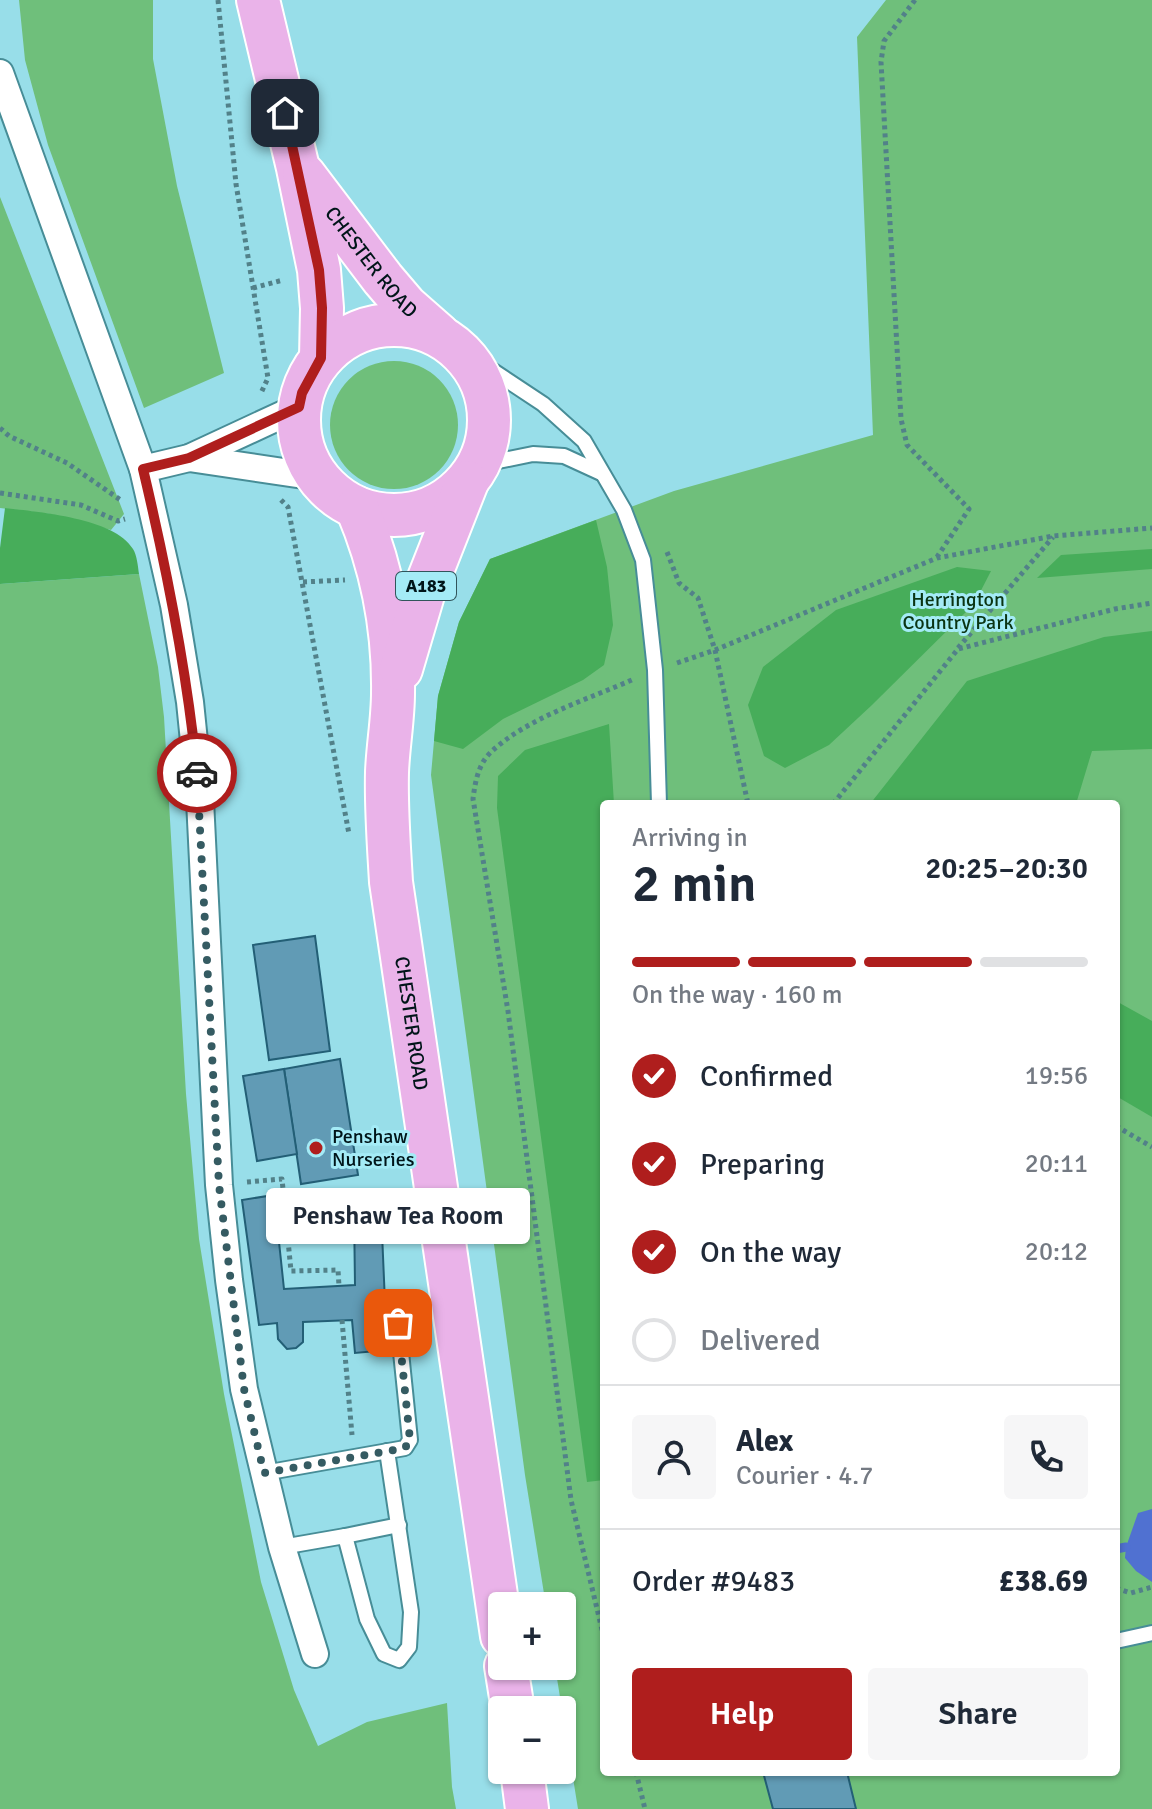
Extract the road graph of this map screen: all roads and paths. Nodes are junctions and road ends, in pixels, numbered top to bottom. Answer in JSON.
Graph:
{"nodes":[{"id":1,"x":218,"y":0,"type":"edge"},
{"id":2,"x":258,"y":0,"type":"edge"},
{"id":3,"x":915,"y":0,"type":"edge"},
{"id":4,"x":0,"y":73,"type":"edge"},
{"id":5,"x":298,"y":168,"type":"junction"},
{"id":6,"x":449,"y":342,"type":"junction"},
{"id":7,"x":321,"y":358,"type":"junction"},
{"id":8,"x":299,"y":407,"type":"junction"},
{"id":9,"x":0,"y":428,"type":"edge"},
{"id":10,"x":236,"y":436,"type":"junction"},
{"id":11,"x":189,"y":458,"type":"junction"},
{"id":12,"x":244,"y":466,"type":"junction"},
{"id":13,"x":143,"y":469,"type":"junction"},
{"id":14,"x":601,"y":473,"type":"junction"},
{"id":15,"x":473,"y":474,"type":"junction"},
{"id":16,"x":317,"y":477,"type":"junction"},
{"id":17,"x":0,"y":493,"type":"edge"},
{"id":18,"x":357,"y":508,"type":"junction"},
{"id":19,"x":153,"y":512,"type":"junction"},
{"id":20,"x":1152,"y":528,"type":"edge"},
{"id":21,"x":1053,"y":536,"type":"junction"},
{"id":22,"x":937,"y":558,"type":"junction"},
{"id":23,"x":382,"y":578,"type":"junction"},
{"id":24,"x":303,"y":582,"type":"junction"},
{"id":25,"x":1152,"y":603,"type":"edge"},
{"id":26,"x":958,"y":649,"type":"junction"},
{"id":27,"x":634,"y":664,"type":"dead end"},
{"id":28,"x":655,"y":670,"type":"junction"},
{"id":29,"x":635,"y":679,"type":"junction"},
{"id":30,"x":393,"y":693,"type":"junction"},
{"id":31,"x":659,"y":800,"type":"edge"},
{"id":32,"x":836,"y":800,"type":"edge"},
{"id":33,"x":351,"y":844,"type":"dead end"},
{"id":34,"x":1120,"y":1128,"type":"edge"},
{"id":35,"x":1152,"y":1147,"type":"edge"},
{"id":36,"x":219,"y":1185,"type":"junction"},
{"id":37,"x":339,"y":1286,"type":"dead end"},
{"id":38,"x":342,"y":1320,"type":"dead end"},
{"id":39,"x":398,"y":1323,"type":"dead end"},
{"id":40,"x":387,"y":1451,"type":"junction"},
{"id":41,"x":354,"y":1457,"type":"junction"},
{"id":42,"x":264,"y":1473,"type":"junction"},
{"id":43,"x":399,"y":1525,"type":"junction"},
{"id":44,"x":345,"y":1536,"type":"junction"},
{"id":45,"x":282,"y":1547,"type":"junction"},
{"id":46,"x":1152,"y":1587,"type":"edge"},
{"id":47,"x":1120,"y":1589,"type":"edge"},
{"id":48,"x":496,"y":1592,"type":"edge"},
{"id":49,"x":600,"y":1621,"type":"edge"},
{"id":50,"x":1152,"y":1633,"type":"edge"},
{"id":51,"x":1120,"y":1640,"type":"edge"},
{"id":52,"x":315,"y":1654,"type":"dead end"},
{"id":53,"x":637,"y":1776,"type":"edge"},
{"id":54,"x":524,"y":1784,"type":"edge"},
{"id":55,"x":527,"y":1809,"type":"edge"},
{"id":56,"x":645,"y":1809,"type":"edge"}],
"edges":[{"from":1,"to":10,"type":"path"},
{"from":2,"to":5,"type":"main road","name":"CHESTER ROAD"},
{"from":3,"to":22,"type":"path"},
{"from":4,"to":13,"type":"street"},
{"from":5,"to":6,"type":"main road","name":"CHESTER ROAD"},
{"from":5,"to":7,"type":"main road"},
{"from":6,"to":7,"type":"main road"},
{"from":6,"to":14,"type":"lane"},
{"from":6,"to":15,"type":"main road"},
{"from":7,"to":8,"type":"main road"},
{"from":8,"to":10,"type":"street"},
{"from":8,"to":16,"type":"main road"},
{"from":9,"to":19,"type":"path"},
{"from":10,"to":11,"type":"street"},
{"from":11,"to":12,"type":"street"},
{"from":11,"to":13,"type":"street"},
{"from":12,"to":16,"type":"street"},
{"from":12,"to":24,"type":"path"},
{"from":13,"to":19,"type":"street"},
{"from":14,"to":15,"type":"lane"},
{"from":14,"to":28,"type":"lane"},
{"from":15,"to":18,"type":"main road"},
{"from":15,"to":30,"type":"main road","name":"CHESTER ROAD","number":"A183"},
{"from":16,"to":18,"type":"main road"},
{"from":17,"to":19,"type":"path"},
{"from":18,"to":23,"type":"main road","name":"CHESTER ROAD","number":"A183"},
{"from":19,"to":36,"type":"street"},
{"from":20,"to":21,"type":"path"},
{"from":21,"to":22,"type":"path"},
{"from":21,"to":26,"type":"path"},
{"from":22,"to":28,"type":"path"},
{"from":23,"to":24,"type":"path"},
{"from":23,"to":30,"type":"main road","name":"CHESTER ROAD","number":"A183"},
{"from":24,"to":33,"type":"path"},
{"from":25,"to":26,"type":"path"},
{"from":26,"to":32,"type":"path"},
{"from":27,"to":29,"type":"path"},
{"from":28,"to":29,"type":"path"},
{"from":28,"to":31,"type":"lane"},
{"from":29,"to":49,"type":"path"},
{"from":30,"to":48,"type":"main road","name":"CHESTER ROAD","number":"A183"},
{"from":34,"to":35,"type":"path"},
{"from":36,"to":37,"type":"path"},
{"from":36,"to":42,"type":"street"},
{"from":38,"to":41,"type":"path"},
{"from":39,"to":40,"type":"lane"},
{"from":40,"to":41,"type":"lane"},
{"from":40,"to":43,"type":"lane"},
{"from":41,"to":42,"type":"lane"},
{"from":42,"to":45,"type":"street"},
{"from":43,"to":44,"type":"lane"},
{"from":43,"to":44,"type":"lane"},
{"from":44,"to":45,"type":"lane"},
{"from":45,"to":52,"type":"street"},
{"from":46,"to":47,"type":"path"},
{"from":50,"to":51,"type":"lane"},
{"from":53,"to":56,"type":"path"},
{"from":54,"to":55,"type":"main road"}]}
